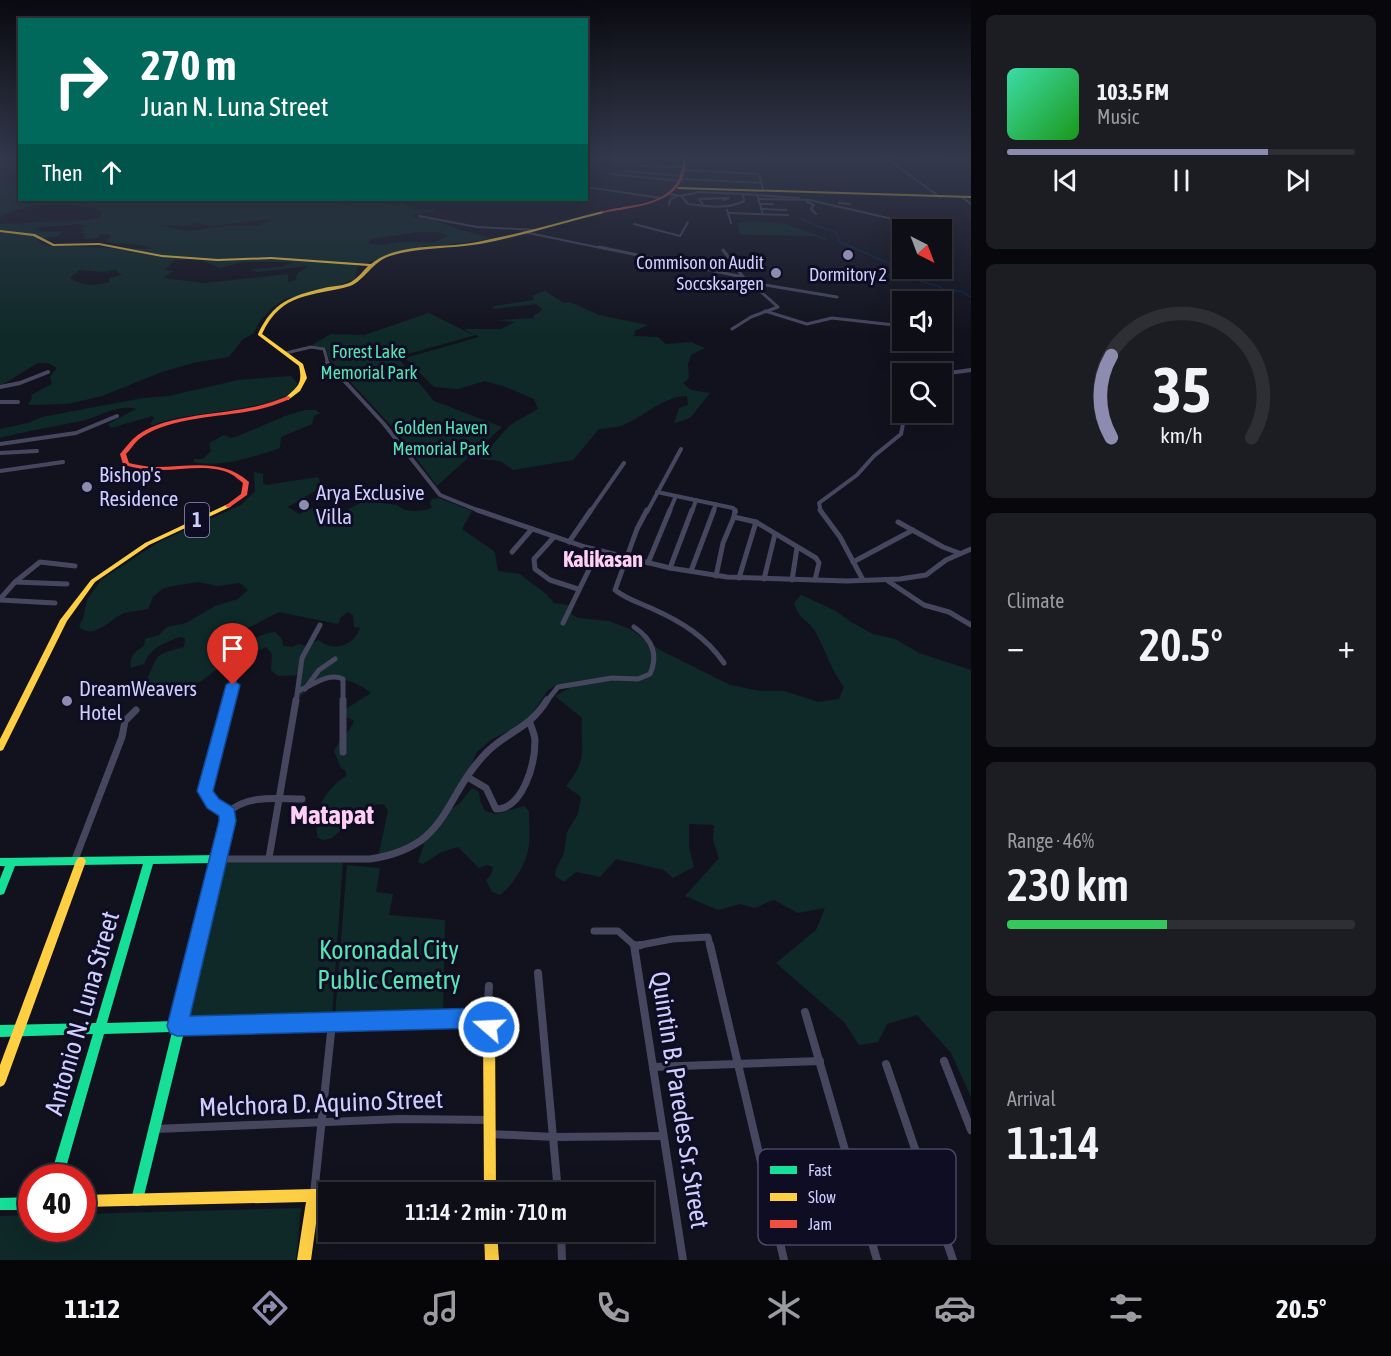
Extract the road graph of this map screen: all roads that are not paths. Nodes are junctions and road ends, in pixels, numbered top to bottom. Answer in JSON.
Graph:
{"nodes":[{"id":1,"x":428,"y":218,"type":"edge"},
{"id":2,"x":582,"y":218,"type":"edge"},
{"id":3,"x":728,"y":218,"type":"edge"},
{"id":4,"x":688,"y":222,"type":"dead end"},
{"id":5,"x":731,"y":223,"type":"dead end"},
{"id":6,"x":634,"y":224,"type":"dead end"},
{"id":7,"x":535,"y":230,"type":"junction"},
{"id":8,"x":0,"y":231,"type":"edge"},
{"id":9,"x":524,"y":232,"type":"junction"},
{"id":10,"x":723,"y":250,"type":"dead end"},
{"id":11,"x":370,"y":266,"type":"junction"},
{"id":12,"x":743,"y":277,"type":"junction"},
{"id":13,"x":749,"y":282,"type":"junction"},
{"id":14,"x":837,"y":297,"type":"dead end"},
{"id":15,"x":765,"y":311,"type":"junction"},
{"id":16,"x":892,"y":325,"type":"edge"},
{"id":17,"x":732,"y":329,"type":"dead end"},
{"id":18,"x":286,"y":353,"type":"junction"},
{"id":19,"x":971,"y":370,"type":"edge"},
{"id":20,"x":48,"y":372,"type":"dead end"},
{"id":21,"x":952,"y":373,"type":"edge"},
{"id":22,"x":0,"y":387,"type":"edge"},
{"id":23,"x":0,"y":402,"type":"edge"},
{"id":24,"x":18,"y":402,"type":"dead end"},
{"id":25,"x":117,"y":416,"type":"dead end"},
{"id":26,"x":902,"y":423,"type":"edge"},
{"id":27,"x":0,"y":444,"type":"edge"},
{"id":28,"x":681,"y":449,"type":"dead end"},
{"id":29,"x":37,"y":451,"type":"dead end"},
{"id":30,"x":0,"y":453,"type":"edge"},
{"id":31,"x":63,"y":462,"type":"dead end"},
{"id":32,"x":624,"y":463,"type":"dead end"},
{"id":33,"x":0,"y":471,"type":"edge"},
{"id":34,"x":657,"y":492,"type":"junction"},
{"id":35,"x":676,"y":496,"type":"junction"},
{"id":36,"x":696,"y":500,"type":"junction"},
{"id":37,"x":716,"y":504,"type":"junction"},
{"id":38,"x":734,"y":517,"type":"junction"},
{"id":39,"x":756,"y":522,"type":"junction"},
{"id":40,"x":898,"y":522,"type":"dead end"},
{"id":41,"x":532,"y":529,"type":"junction"},
{"id":42,"x":913,"y":530,"type":"junction"},
{"id":43,"x":775,"y":534,"type":"junction"},
{"id":44,"x":554,"y":537,"type":"junction"},
{"id":45,"x":570,"y":542,"type":"junction"},
{"id":46,"x":797,"y":548,"type":"junction"},
{"id":47,"x":971,"y":549,"type":"edge"},
{"id":48,"x":598,"y":551,"type":"junction"},
{"id":49,"x":512,"y":552,"type":"dead end"},
{"id":50,"x":961,"y":554,"type":"junction"},
{"id":51,"x":626,"y":558,"type":"junction"},
{"id":52,"x":853,"y":562,"type":"junction"},
{"id":53,"x":648,"y":563,"type":"junction"},
{"id":54,"x":75,"y":566,"type":"dead end"},
{"id":55,"x":670,"y":568,"type":"junction"},
{"id":56,"x":691,"y":572,"type":"junction"},
{"id":57,"x":716,"y":576,"type":"junction"},
{"id":58,"x":739,"y":578,"type":"junction"},
{"id":59,"x":764,"y":579,"type":"junction"},
{"id":60,"x":792,"y":580,"type":"junction"},
{"id":61,"x":815,"y":580,"type":"junction"},
{"id":62,"x":863,"y":580,"type":"junction"},
{"id":63,"x":886,"y":580,"type":"junction"},
{"id":64,"x":15,"y":582,"type":"junction"},
{"id":65,"x":67,"y":584,"type":"dead end"},
{"id":66,"x":578,"y":589,"type":"junction"},
{"id":67,"x":0,"y":599,"type":"edge"},
{"id":68,"x":55,"y":603,"type":"dead end"},
{"id":69,"x":562,"y":623,"type":"dead end"},
{"id":70,"x":320,"y":625,"type":"dead end"},
{"id":71,"x":971,"y":625,"type":"edge"},
{"id":72,"x":634,"y":627,"type":"dead end"},
{"id":73,"x":335,"y":659,"type":"dead end"},
{"id":74,"x":724,"y":663,"type":"dead end"},
{"id":75,"x":239,"y":665,"type":"dead end"},
{"id":76,"x":302,"y":690,"type":"junction"},
{"id":77,"x":136,"y":710,"type":"dead end"},
{"id":78,"x":530,"y":723,"type":"junction"},
{"id":79,"x":0,"y":748,"type":"edge"},
{"id":80,"x":343,"y":752,"type":"dead end"},
{"id":81,"x":469,"y":778,"type":"junction"},
{"id":82,"x":302,"y":799,"type":"dead end"},
{"id":83,"x":279,"y":800,"type":"junction"},
{"id":84,"x":228,"y":813,"type":"junction"},
{"id":85,"x":269,"y":858,"type":"junction"},
{"id":86,"x":220,"y":859,"type":"junction"},
{"id":87,"x":78,"y":861,"type":"junction"},
{"id":88,"x":149,"y":861,"type":"junction"},
{"id":89,"x":0,"y":862,"type":"edge"},
{"id":90,"x":12,"y":862,"type":"junction"},
{"id":91,"x":0,"y":891,"type":"edge"},
{"id":92,"x":594,"y":930,"type":"dead end"},
{"id":93,"x":635,"y":946,"type":"junction"},
{"id":94,"x":537,"y":973,"type":"dead end"},
{"id":95,"x":489,"y":986,"type":"dead end"},
{"id":96,"x":805,"y":1012,"type":"dead end"},
{"id":97,"x":487,"y":1021,"type":"junction"},
{"id":98,"x":332,"y":1023,"type":"junction"},
{"id":99,"x":177,"y":1026,"type":"junction"},
{"id":100,"x":100,"y":1028,"type":"junction"},
{"id":101,"x":19,"y":1030,"type":"junction"},
{"id":102,"x":0,"y":1031,"type":"edge"},
{"id":103,"x":820,"y":1061,"type":"junction"},
{"id":104,"x":944,"y":1062,"type":"dead end"},
{"id":105,"x":886,"y":1064,"type":"dead end"},
{"id":106,"x":739,"y":1066,"type":"junction"},
{"id":107,"x":653,"y":1067,"type":"junction"},
{"id":108,"x":0,"y":1081,"type":"edge"},
{"id":109,"x":490,"y":1120,"type":"junction"},
{"id":110,"x":323,"y":1121,"type":"junction"},
{"id":111,"x":153,"y":1129,"type":"junction"},
{"id":112,"x":971,"y":1130,"type":"edge"},
{"id":113,"x":490,"y":1134,"type":"junction"},
{"id":114,"x":663,"y":1136,"type":"junction"},
{"id":115,"x":554,"y":1137,"type":"junction"},
{"id":116,"x":758,"y":1149,"type":"edge"},
{"id":117,"x":845,"y":1149,"type":"edge"},
{"id":118,"x":915,"y":1149,"type":"edge"},
{"id":119,"x":60,"y":1164,"type":"edge"},
{"id":120,"x":490,"y":1182,"type":"edge"},
{"id":121,"x":557,"y":1182,"type":"edge"},
{"id":122,"x":314,"y":1195,"type":"junction"},
{"id":123,"x":318,"y":1195,"type":"edge"},
{"id":124,"x":137,"y":1200,"type":"junction"},
{"id":125,"x":96,"y":1201,"type":"edge"},
{"id":126,"x":18,"y":1203,"type":"edge"},
{"id":127,"x":0,"y":1204,"type":"edge"},
{"id":128,"x":491,"y":1242,"type":"edge"},
{"id":129,"x":561,"y":1242,"type":"edge"},
{"id":130,"x":781,"y":1245,"type":"edge"},
{"id":131,"x":873,"y":1245,"type":"edge"},
{"id":132,"x":948,"y":1245,"type":"edge"},
{"id":133,"x":304,"y":1260,"type":"edge"},
{"id":134,"x":492,"y":1260,"type":"edge"},
{"id":135,"x":562,"y":1260,"type":"edge"},
{"id":136,"x":683,"y":1260,"type":"edge"},
{"id":137,"x":784,"y":1260,"type":"edge"},
{"id":138,"x":877,"y":1260,"type":"edge"},
{"id":139,"x":953,"y":1260,"type":"edge"}],
"edges":[{"from":1,"to":7,"type":"street"},
{"from":2,"to":7,"type":"main road","number":"1"},
{"from":3,"to":5,"type":"street"},
{"from":4,"to":6,"type":"street"},
{"from":7,"to":9,"type":"main road","number":"1"},
{"from":8,"to":11,"type":"main road"},
{"from":9,"to":11,"type":"main road","number":"1"},
{"from":9,"to":12,"type":"street"},
{"from":10,"to":12,"type":"street"},
{"from":11,"to":18,"type":"main road","number":"1"},
{"from":12,"to":13,"type":"street"},
{"from":13,"to":14,"type":"street"},
{"from":13,"to":15,"type":"street"},
{"from":15,"to":16,"type":"street"},
{"from":15,"to":17,"type":"street"},
{"from":18,"to":41,"type":"street"},
{"from":18,"to":79,"type":"main road","number":"1"},
{"from":19,"to":21,"type":"street"},
{"from":20,"to":22,"type":"street"},
{"from":23,"to":24,"type":"street"},
{"from":25,"to":27,"type":"street"},
{"from":26,"to":52,"type":"street"},
{"from":28,"to":34,"type":"street"},
{"from":29,"to":30,"type":"street"},
{"from":31,"to":33,"type":"street"},
{"from":32,"to":45,"type":"street"},
{"from":34,"to":35,"type":"street"},
{"from":34,"to":51,"type":"street"},
{"from":35,"to":36,"type":"street"},
{"from":35,"to":53,"type":"street"},
{"from":36,"to":37,"type":"street"},
{"from":36,"to":55,"type":"street"},
{"from":37,"to":38,"type":"street"},
{"from":37,"to":56,"type":"street"},
{"from":38,"to":39,"type":"street"},
{"from":38,"to":57,"type":"street"},
{"from":39,"to":43,"type":"street"},
{"from":39,"to":58,"type":"street"},
{"from":40,"to":42,"type":"street"},
{"from":41,"to":44,"type":"street"},
{"from":41,"to":49,"type":"street"},
{"from":42,"to":50,"type":"street"},
{"from":42,"to":52,"type":"street"},
{"from":43,"to":46,"type":"street"},
{"from":43,"to":59,"type":"street"},
{"from":44,"to":45,"type":"street"},
{"from":44,"to":66,"type":"street"},
{"from":45,"to":48,"type":"street"},
{"from":46,"to":60,"type":"street"},
{"from":46,"to":61,"type":"street"},
{"from":47,"to":50,"type":"street"},
{"from":48,"to":51,"type":"street"},
{"from":48,"to":66,"type":"street"},
{"from":50,"to":63,"type":"street"},
{"from":51,"to":53,"type":"street"},
{"from":51,"to":74,"type":"street"},
{"from":52,"to":62,"type":"street"},
{"from":53,"to":55,"type":"street"},
{"from":54,"to":64,"type":"street"},
{"from":55,"to":56,"type":"street"},
{"from":56,"to":57,"type":"street"},
{"from":57,"to":58,"type":"street"},
{"from":58,"to":59,"type":"street"},
{"from":59,"to":60,"type":"street"},
{"from":60,"to":61,"type":"street"},
{"from":61,"to":62,"type":"street"},
{"from":62,"to":63,"type":"street"},
{"from":63,"to":71,"type":"street"},
{"from":64,"to":65,"type":"street"},
{"from":64,"to":67,"type":"street"},
{"from":66,"to":69,"type":"street"},
{"from":67,"to":68,"type":"street"},
{"from":70,"to":76,"type":"street"},
{"from":72,"to":78,"type":"street"},
{"from":73,"to":76,"type":"street"},
{"from":75,"to":84,"type":"street"},
{"from":76,"to":80,"type":"street"},
{"from":76,"to":83,"type":"street"},
{"from":77,"to":87,"type":"street"},
{"from":78,"to":81,"type":"street"},
{"from":78,"to":81,"type":"street"},
{"from":81,"to":85,"type":"street"},
{"from":82,"to":83,"type":"street"},
{"from":83,"to":84,"type":"street"},
{"from":83,"to":85,"type":"street"},
{"from":84,"to":86,"type":"street"},
{"from":85,"to":86,"type":"street"},
{"from":86,"to":88,"type":"main road"},
{"from":86,"to":99,"type":"main road"},
{"from":87,"to":88,"type":"main road"},
{"from":87,"to":90,"type":"main road"},
{"from":87,"to":101,"type":"main road"},
{"from":88,"to":100,"type":"main road","name":"Antonio N. Luna Street"},
{"from":89,"to":90,"type":"main road"},
{"from":90,"to":91,"type":"main road"},
{"from":92,"to":93,"type":"street"},
{"from":93,"to":106,"type":"street"},
{"from":93,"to":107,"type":"street","name":"Quintin B. Paredes Sr. Street"},
{"from":94,"to":115,"type":"street"},
{"from":95,"to":97,"type":"street"},
{"from":96,"to":103,"type":"street"},
{"from":97,"to":98,"type":"main road"},
{"from":97,"to":109,"type":"main road"},
{"from":98,"to":99,"type":"main road"},
{"from":98,"to":110,"type":"street"},
{"from":99,"to":100,"type":"main road"},
{"from":99,"to":111,"type":"main road"},
{"from":100,"to":101,"type":"main road"},
{"from":100,"to":119,"type":"main road","name":"Antonio N. Luna Street"},
{"from":101,"to":102,"type":"main road"},
{"from":101,"to":108,"type":"main road"},
{"from":103,"to":106,"type":"street"},
{"from":103,"to":117,"type":"street"},
{"from":104,"to":112,"type":"street"},
{"from":105,"to":118,"type":"street"},
{"from":106,"to":107,"type":"street"},
{"from":106,"to":116,"type":"street"},
{"from":107,"to":114,"type":"street","name":"Quintin B. Paredes Sr. Street"},
{"from":109,"to":110,"type":"street","name":"Melchora D. Aquino Street"},
{"from":109,"to":113,"type":"main road"},
{"from":110,"to":111,"type":"street","name":"Melchora D. Aquino Street"},
{"from":110,"to":122,"type":"street"},
{"from":111,"to":124,"type":"main road"},
{"from":113,"to":115,"type":"street"},
{"from":113,"to":120,"type":"main road"},
{"from":114,"to":115,"type":"street"},
{"from":114,"to":136,"type":"street","name":"Quintin B. Paredes Sr. Street"},
{"from":115,"to":121,"type":"street"},
{"from":122,"to":123,"type":"main road"},
{"from":122,"to":124,"type":"main road"},
{"from":122,"to":133,"type":"main road"},
{"from":124,"to":125,"type":"main road"},
{"from":126,"to":127,"type":"main road"},
{"from":128,"to":134,"type":"main road"},
{"from":129,"to":135,"type":"street"},
{"from":130,"to":137,"type":"street"},
{"from":131,"to":138,"type":"street"},
{"from":132,"to":139,"type":"street"}]}
